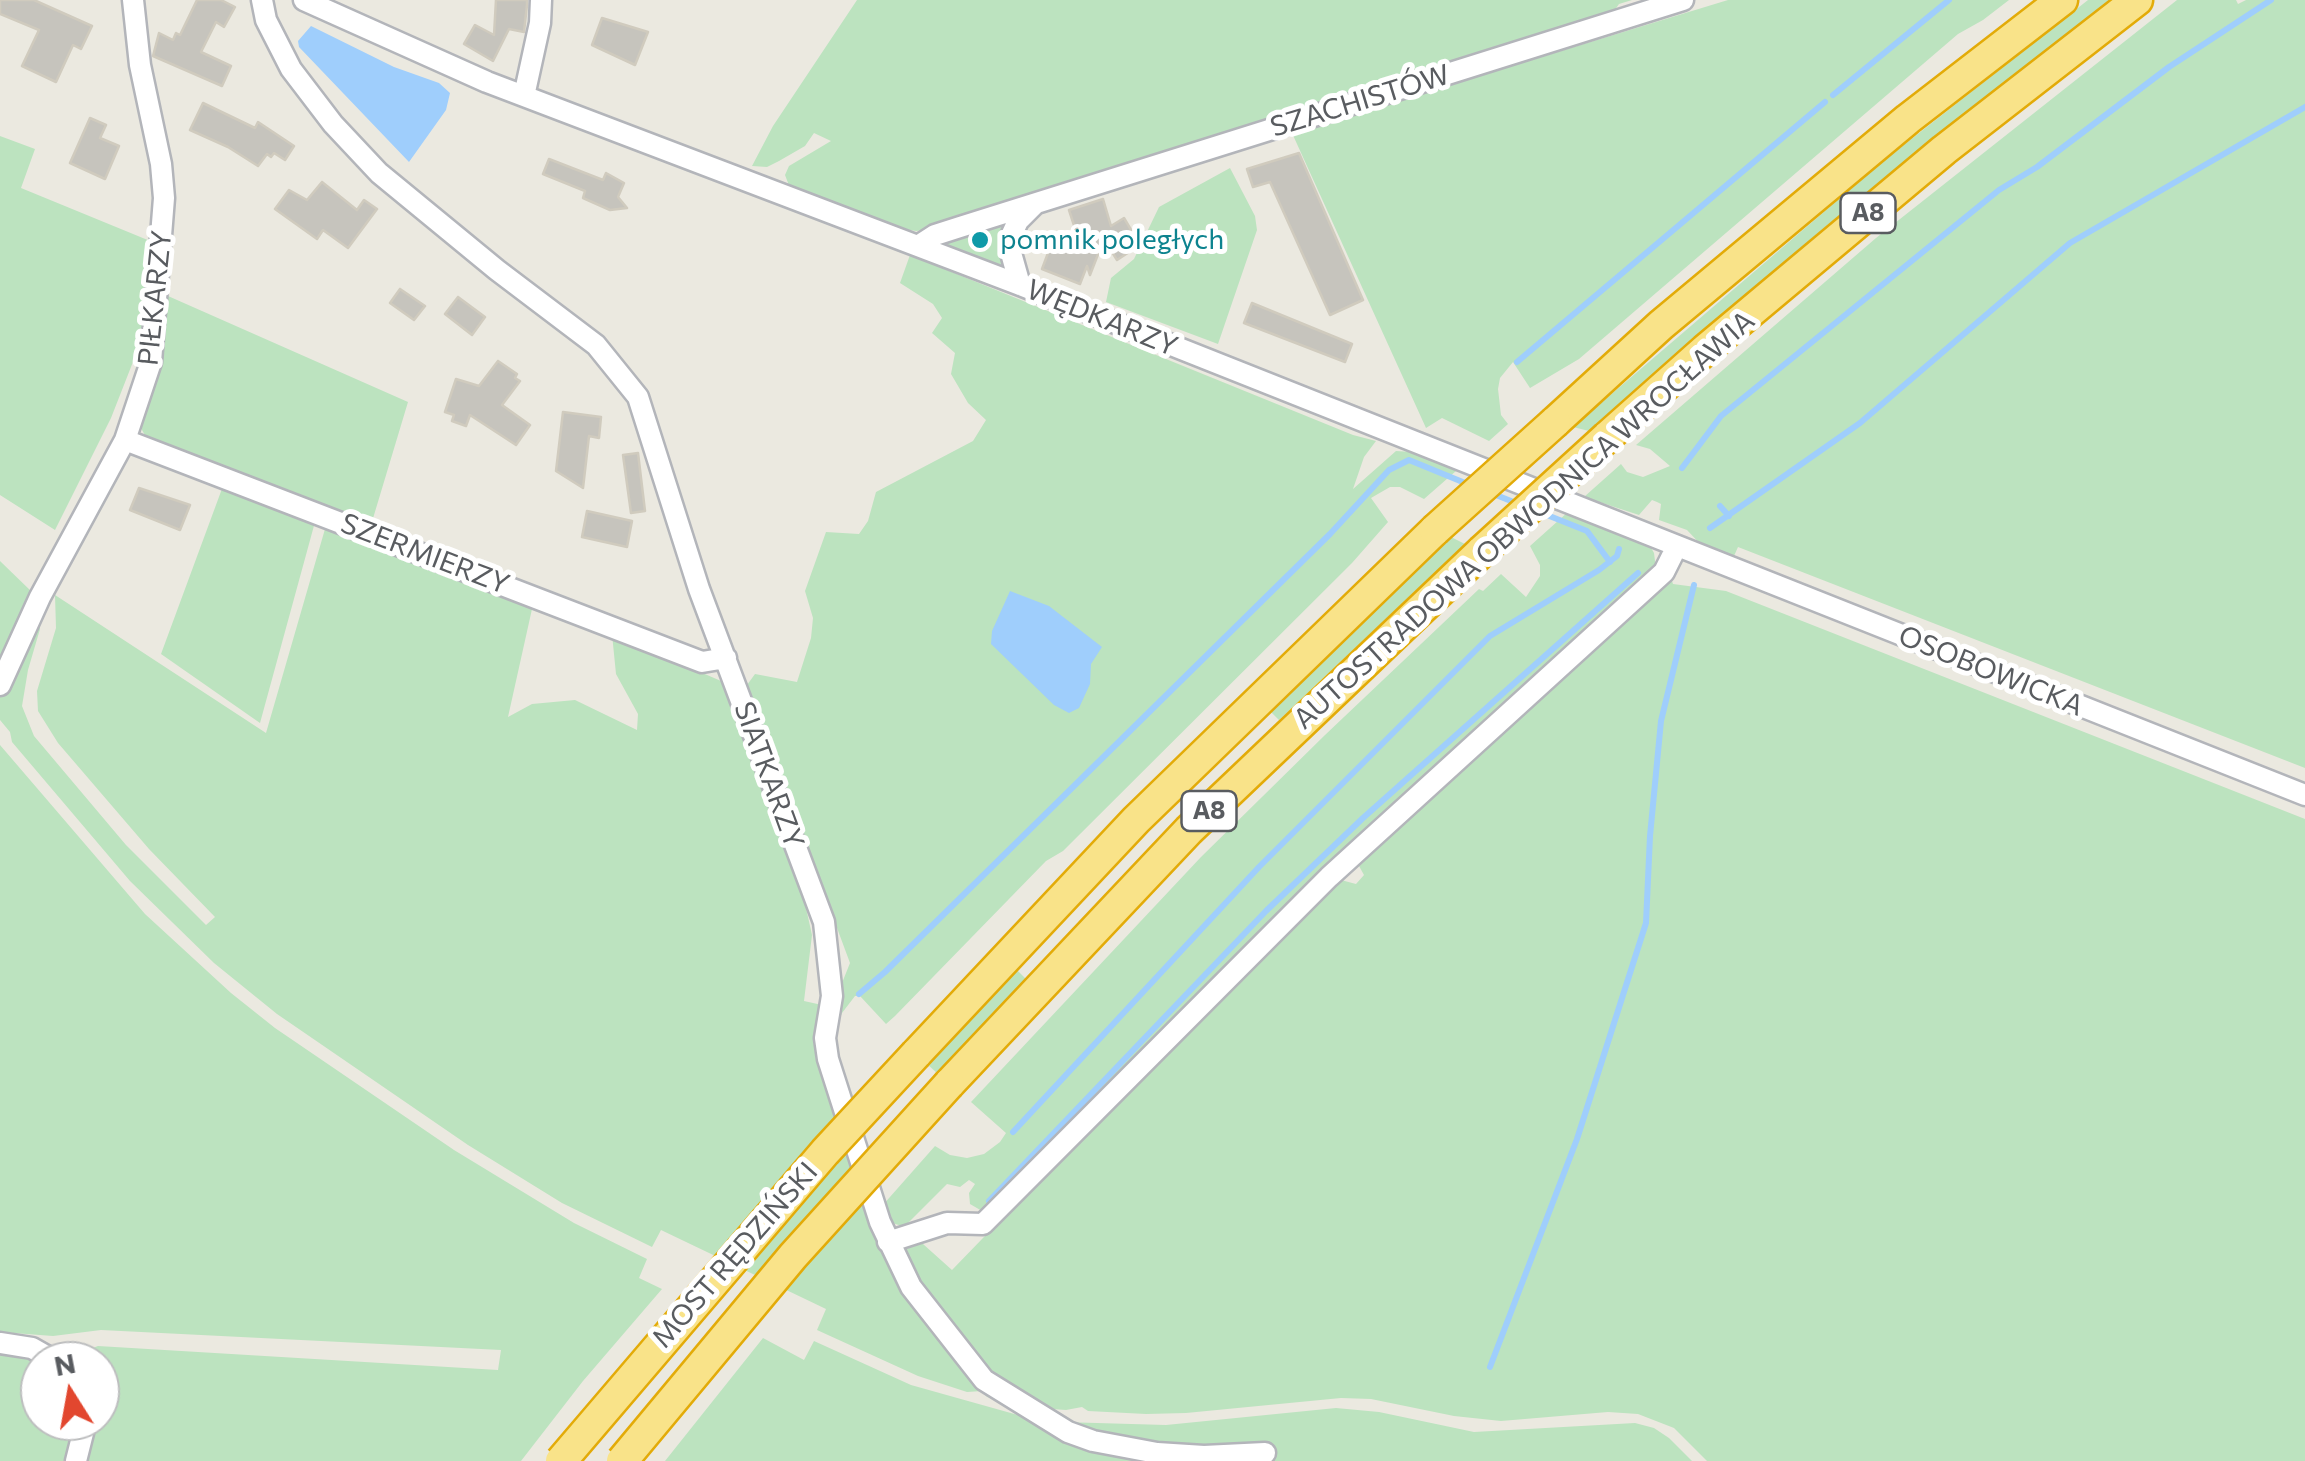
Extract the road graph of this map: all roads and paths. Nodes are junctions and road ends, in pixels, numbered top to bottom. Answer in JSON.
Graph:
{"nodes":[{"id":1,"x":133,"y":0,"type":"edge"},
{"id":2,"x":262,"y":0,"type":"edge"},
{"id":3,"x":304,"y":0,"type":"edge"},
{"id":4,"x":540,"y":0,"type":"edge"},
{"id":5,"x":1683,"y":0,"type":"edge"},
{"id":6,"x":2062,"y":0,"type":"edge"},
{"id":7,"x":2137,"y":0,"type":"edge"},
{"id":8,"x":524,"y":96,"type":"junction"},
{"id":9,"x":1036,"y":202,"type":"junction"},
{"id":10,"x":918,"y":246,"type":"junction"},
{"id":11,"x":1020,"y":285,"type":"junction"},
{"id":12,"x":125,"y":440,"type":"junction"},
{"id":13,"x":1678,"y":546,"type":"junction"},
{"id":14,"x":726,"y":658,"type":"junction"},
{"id":15,"x":0,"y":686,"type":"edge"},
{"id":16,"x":2305,"y":795,"type":"edge"},
{"id":17,"x":916,"y":1054,"type":"joint"},
{"id":18,"x":949,"y":1084,"type":"joint"},
{"id":19,"x":888,"y":1242,"type":"junction"},
{"id":20,"x":1266,"y":1453,"type":"dead end"},
{"id":21,"x":561,"y":1461,"type":"edge"},
{"id":22,"x":622,"y":1461,"type":"edge"}],
"edges":[{"from":1,"to":12,"type":"street","name":"PIŁKARZY"},
{"from":2,"to":14,"type":"street","name":"SIATKARZY"},
{"from":3,"to":8,"type":"street","name":"WĘDKARZY"},
{"from":4,"to":8,"type":"street"},
{"from":5,"to":9,"type":"street","name":"SZACHISTÓW"},
{"from":6,"to":17,"type":"highway","name":"AUTOSTRADOWA OBWODNICA WROCŁAWIA","number":"A8","bridge":true},
{"from":7,"to":18,"type":"highway","name":"AUTOSTRADOWA OBWODNICA WROCŁAWIA","number":"A8","bridge":true},
{"from":8,"to":10,"type":"street","name":"WĘDKARZY"},
{"from":9,"to":10,"type":"street","name":"SZACHISTÓW"},
{"from":9,"to":11,"type":"street"},
{"from":10,"to":11,"type":"street","name":"WĘDKARZY"},
{"from":11,"to":13,"type":"street","name":"WĘDKARZY"},
{"from":12,"to":14,"type":"street","name":"SZERMIERZY"},
{"from":12,"to":15,"type":"street","name":"PIŁKARZY"},
{"from":13,"to":16,"type":"street","name":"OSOBOWICKA"},
{"from":13,"to":19,"type":"street"},
{"from":14,"to":19,"type":"street","name":"SIATKARZY"},
{"from":17,"to":21,"type":"highway","name":"MOST RĘDZIŃSKI","number":"A8","bridge":true},
{"from":18,"to":22,"type":"highway","name":"MOST RĘDZIŃSKI","number":"A8","bridge":true},
{"from":19,"to":20,"type":"street","name":"SIATKARZY"}]}
